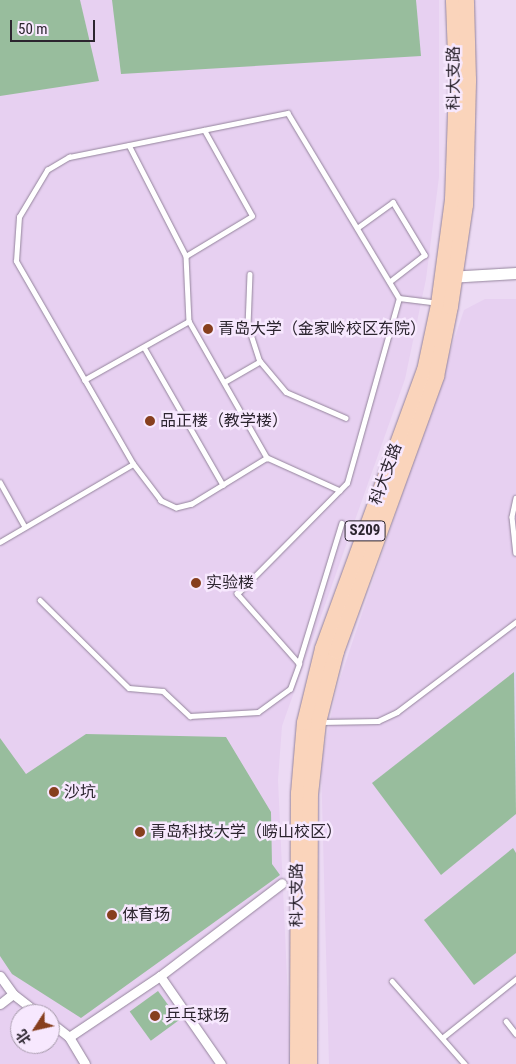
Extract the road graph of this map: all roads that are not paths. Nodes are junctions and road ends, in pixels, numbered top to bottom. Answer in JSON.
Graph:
{"nodes":[{"id":1,"x":452,"y":0,"type":"edge"},
{"id":2,"x":466,"y":0,"type":"edge"},
{"id":3,"x":204,"y":130,"type":"junction"},
{"id":4,"x":129,"y":145,"type":"junction"},
{"id":5,"x":357,"y":228,"type":"junction"},
{"id":6,"x":186,"y":256,"type":"junction"},
{"id":7,"x":516,"y":273,"type":"edge"},
{"id":8,"x":250,"y":274,"type":"dead end"},
{"id":9,"x":448,"y":277,"type":"junction"},
{"id":10,"x":390,"y":282,"type":"junction"},
{"id":11,"x":399,"y":298,"type":"junction"},
{"id":12,"x":444,"y":305,"type":"junction"},
{"id":13,"x":189,"y":321,"type":"junction"},
{"id":14,"x":144,"y":347,"type":"junction"},
{"id":15,"x":260,"y":361,"type":"junction"},
{"id":16,"x":84,"y":380,"type":"junction"},
{"id":17,"x":226,"y":381,"type":"junction"},
{"id":18,"x":346,"y":418,"type":"dead end"},
{"id":19,"x":267,"y":458,"type":"junction"},
{"id":20,"x":133,"y":464,"type":"junction"},
{"id":21,"x":0,"y":482,"type":"edge"},
{"id":22,"x":223,"y":485,"type":"junction"},
{"id":23,"x":340,"y":491,"type":"junction"},
{"id":24,"x":516,"y":498,"type":"edge"},
{"id":25,"x":342,"y":522,"type":"dead end"},
{"id":26,"x":25,"y":527,"type":"junction"},
{"id":27,"x":0,"y":542,"type":"edge"},
{"id":28,"x":516,"y":553,"type":"edge"},
{"id":29,"x":40,"y":600,"type":"dead end"},
{"id":30,"x":516,"y":622,"type":"edge"},
{"id":31,"x":299,"y":664,"type":"junction"},
{"id":32,"x":311,"y":722,"type":"junction"},
{"id":33,"x":282,"y":883,"type":"dead end"},
{"id":34,"x":0,"y":976,"type":"edge"},
{"id":35,"x":160,"y":976,"type":"junction"},
{"id":36,"x":516,"y":979,"type":"edge"},
{"id":37,"x":392,"y":981,"type":"dead end"},
{"id":38,"x":13,"y":994,"type":"junction"},
{"id":39,"x":0,"y":1004,"type":"edge"},
{"id":40,"x":26,"y":1004,"type":"edge"},
{"id":41,"x":506,"y":1021,"type":"dead end"},
{"id":42,"x":60,"y":1030,"type":"edge"},
{"id":43,"x":516,"y":1034,"type":"edge"},
{"id":44,"x":70,"y":1037,"type":"junction"},
{"id":45,"x":442,"y":1038,"type":"junction"},
{"id":46,"x":85,"y":1064,"type":"edge"},
{"id":47,"x":221,"y":1064,"type":"edge"},
{"id":48,"x":297,"y":1064,"type":"edge"},
{"id":49,"x":309,"y":1064,"type":"edge"},
{"id":50,"x":465,"y":1064,"type":"edge"}],
"edges":[{"from":1,"to":9,"type":"main road","name":"科大支路","number":"S209"},
{"from":2,"to":9,"type":"main road","name":"科大支路","number":"S209"},
{"from":3,"to":4,"type":"lane"},
{"from":3,"to":5,"type":"lane"},
{"from":3,"to":6,"type":"lane"},
{"from":4,"to":6,"type":"lane"},
{"from":4,"to":16,"type":"lane"},
{"from":5,"to":10,"type":"lane"},
{"from":5,"to":10,"type":"lane"},
{"from":6,"to":13,"type":"lane"},
{"from":7,"to":9,"type":"street"},
{"from":8,"to":15,"type":"lane"},
{"from":9,"to":12,"type":"main road","name":"科大支路","number":"S209"},
{"from":10,"to":11,"type":"lane"},
{"from":11,"to":12,"type":"lane"},
{"from":11,"to":23,"type":"lane"},
{"from":12,"to":32,"type":"main road","name":"科大支路","number":"S209"},
{"from":13,"to":14,"type":"lane"},
{"from":13,"to":17,"type":"lane"},
{"from":14,"to":16,"type":"lane"},
{"from":14,"to":22,"type":"lane"},
{"from":15,"to":17,"type":"lane"},
{"from":15,"to":18,"type":"lane"},
{"from":16,"to":20,"type":"lane"},
{"from":17,"to":19,"type":"lane"},
{"from":19,"to":22,"type":"lane"},
{"from":19,"to":23,"type":"lane"},
{"from":20,"to":22,"type":"lane"},
{"from":20,"to":26,"type":"lane"},
{"from":21,"to":26,"type":"lane"},
{"from":23,"to":31,"type":"lane"},
{"from":24,"to":28,"type":"lane"},
{"from":25,"to":31,"type":"lane"},
{"from":26,"to":27,"type":"lane"},
{"from":29,"to":31,"type":"lane"},
{"from":30,"to":32,"type":"lane"},
{"from":32,"to":48,"type":"main road","name":"科大支路","number":"S209"},
{"from":32,"to":49,"type":"main road","name":"科大支路","number":"S209"},
{"from":33,"to":35,"type":"street"},
{"from":34,"to":38,"type":"street"},
{"from":35,"to":44,"type":"street"},
{"from":35,"to":47,"type":"street"},
{"from":36,"to":45,"type":"lane"},
{"from":37,"to":45,"type":"lane"},
{"from":38,"to":39,"type":"street"},
{"from":38,"to":40,"type":"street"},
{"from":41,"to":43,"type":"lane"},
{"from":42,"to":44,"type":"street"},
{"from":44,"to":46,"type":"street"},
{"from":45,"to":50,"type":"lane"}]}
